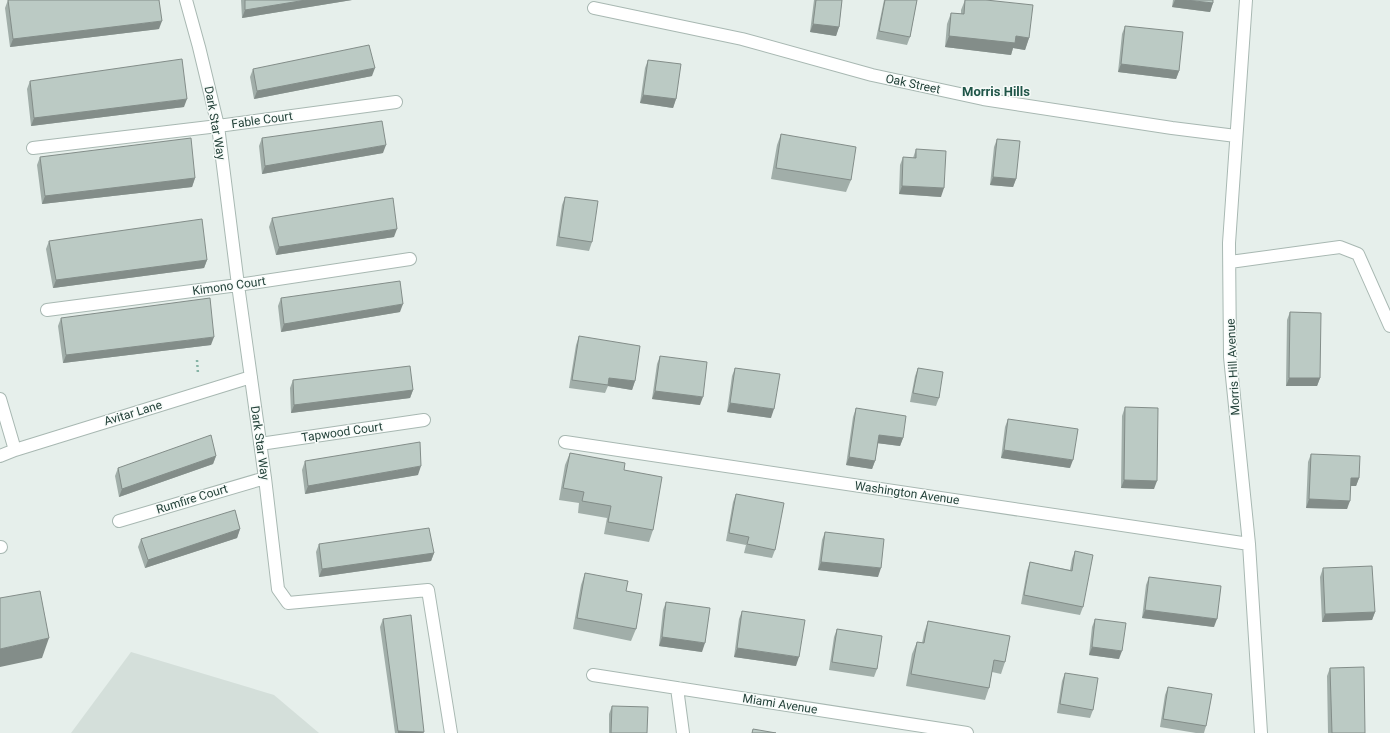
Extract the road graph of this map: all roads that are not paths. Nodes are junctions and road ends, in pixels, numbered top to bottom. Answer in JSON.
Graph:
{"nodes":[{"id":1,"x":186,"y":0,"type":"edge"},
{"id":2,"x":1246,"y":0,"type":"edge"},
{"id":3,"x":594,"y":8,"type":"dead end"},
{"id":4,"x":396,"y":102,"type":"dead end"},
{"id":5,"x":218,"y":126,"type":"junction"},
{"id":6,"x":1236,"y":136,"type":"junction"},
{"id":7,"x":33,"y":148,"type":"dead end"},
{"id":8,"x":410,"y":259,"type":"dead end"},
{"id":9,"x":1230,"y":262,"type":"junction"},
{"id":10,"x":238,"y":285,"type":"junction"},
{"id":11,"x":47,"y":310,"type":"dead end"},
{"id":12,"x":1390,"y":326,"type":"edge"},
{"id":13,"x":251,"y":377,"type":"junction"},
{"id":14,"x":0,"y":399,"type":"edge"},
{"id":15,"x":424,"y":420,"type":"dead end"},
{"id":16,"x":565,"y":442,"type":"dead end"},
{"id":17,"x":260,"y":444,"type":"junction"},
{"id":18,"x":15,"y":450,"type":"junction"},
{"id":19,"x":0,"y":456,"type":"edge"},
{"id":20,"x":265,"y":478,"type":"junction"},
{"id":21,"x":119,"y":521,"type":"dead end"},
{"id":22,"x":1248,"y":544,"type":"junction"},
{"id":23,"x":594,"y":674,"type":"dead end"},
{"id":24,"x":677,"y":688,"type":"junction"},
{"id":25,"x":916,"y":729,"type":"edge"},
{"id":26,"x":451,"y":733,"type":"edge"},
{"id":27,"x":683,"y":733,"type":"edge"},
{"id":28,"x":967,"y":733,"type":"edge"},
{"id":29,"x":1261,"y":733,"type":"edge"}],
"edges":[{"from":1,"to":5,"type":"street","name":"Dark Star Way"},
{"from":2,"to":6,"type":"street","name":"Morris Hill Avenue"},
{"from":3,"to":6,"type":"street","name":"Oak Street"},
{"from":4,"to":5,"type":"street","name":"Fable Court"},
{"from":5,"to":7,"type":"street","name":"Fable Court"},
{"from":5,"to":10,"type":"street","name":"Dark Star Way"},
{"from":6,"to":9,"type":"street","name":"Morris Hill Avenue"},
{"from":8,"to":10,"type":"street","name":"Kimono Court"},
{"from":9,"to":12,"type":"street"},
{"from":9,"to":22,"type":"street","name":"Morris Hill Avenue"},
{"from":10,"to":11,"type":"street","name":"Kimono Court"},
{"from":10,"to":13,"type":"street","name":"Dark Star Way"},
{"from":13,"to":17,"type":"street","name":"Dark Star Way"},
{"from":13,"to":18,"type":"street","name":"Avitar Lane"},
{"from":14,"to":18,"type":"street"},
{"from":15,"to":17,"type":"street","name":"Tapwood Court"},
{"from":16,"to":22,"type":"street","name":"Washington Avenue"},
{"from":17,"to":20,"type":"street","name":"Dark Star Way"},
{"from":18,"to":19,"type":"street","name":"Avitar Lane"},
{"from":20,"to":21,"type":"street","name":"Rumfire Court"},
{"from":20,"to":26,"type":"street","name":"Dark Star Way"},
{"from":22,"to":29,"type":"street","name":"Morris Hill Avenue"},
{"from":23,"to":24,"type":"street","name":"Miami Avenue"},
{"from":24,"to":25,"type":"street","name":"Miami Avenue"},
{"from":24,"to":27,"type":"street"},
{"from":25,"to":28,"type":"street","name":"Miami Avenue"}]}
